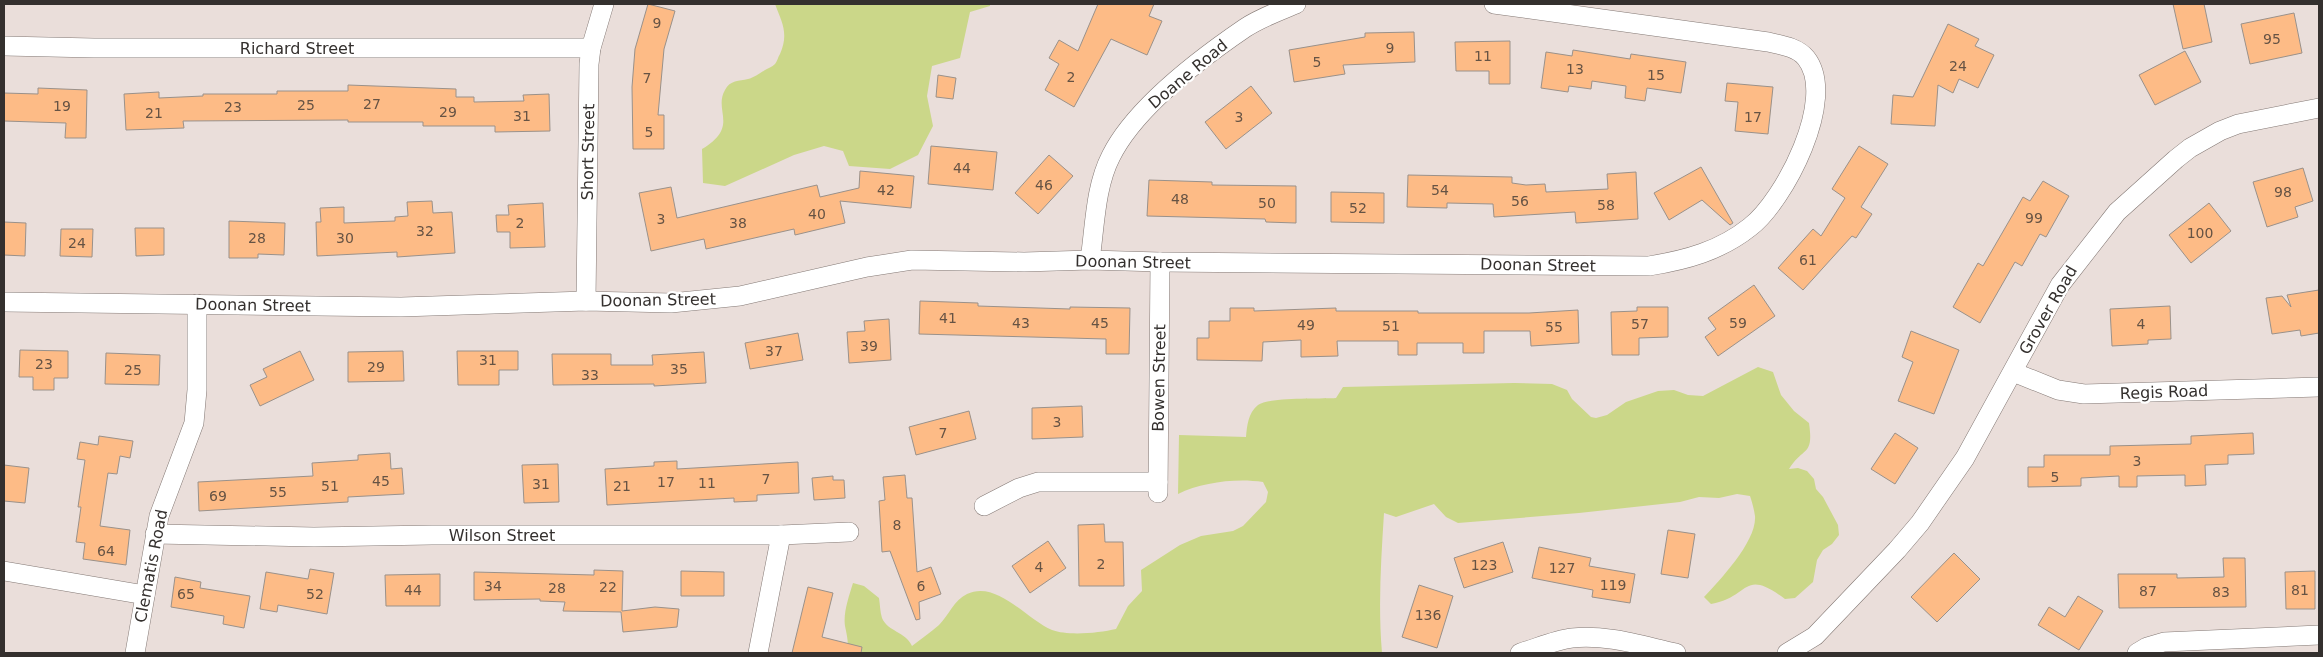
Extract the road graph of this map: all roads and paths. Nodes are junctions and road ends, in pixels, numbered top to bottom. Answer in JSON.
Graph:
{"nodes":[{"id":1,"x":604,"y":4,"type":"edge"},
{"id":2,"x":1296,"y":4,"type":"edge"},
{"id":3,"x":1494,"y":4,"type":"edge"},
{"id":4,"x":4,"y":46,"type":"edge"},
{"id":5,"x":591,"y":48,"type":"junction"},
{"id":6,"x":2319,"y":108,"type":"edge"},
{"id":7,"x":1090,"y":260,"type":"junction"},
{"id":8,"x":1160,"y":262,"type":"junction"},
{"id":9,"x":586,"y":301,"type":"junction"},
{"id":10,"x":4,"y":302,"type":"edge"},
{"id":11,"x":197,"y":304,"type":"junction"},
{"id":12,"x":2013,"y":372,"type":"junction"},
{"id":13,"x":2319,"y":387,"type":"edge"},
{"id":14,"x":984,"y":506,"type":"dead end"},
{"id":15,"x":849,"y":532,"type":"dead end"},
{"id":16,"x":155,"y":534,"type":"junction"},
{"id":17,"x":781,"y":535,"type":"junction"},
{"id":18,"x":4,"y":572,"type":"edge"},
{"id":19,"x":145,"y":595,"type":"junction"},
{"id":20,"x":2319,"y":636,"type":"edge"},
{"id":21,"x":135,"y":653,"type":"edge"},
{"id":22,"x":758,"y":653,"type":"edge"},
{"id":23,"x":1520,"y":653,"type":"edge"},
{"id":24,"x":1676,"y":653,"type":"edge"},
{"id":25,"x":1787,"y":653,"type":"edge"},
{"id":26,"x":2137,"y":653,"type":"edge"}],
"edges":[{"from":1,"to":5,"type":"street","name":"Short Street"},
{"from":2,"to":7,"type":"street","name":"Doane Road"},
{"from":3,"to":8,"type":"street","name":"Doonan Street"},
{"from":4,"to":5,"type":"street","name":"Richard Street"},
{"from":5,"to":9,"type":"street","name":"Short Street"},
{"from":6,"to":12,"type":"street","name":"Grover Road"},
{"from":7,"to":8,"type":"street","name":"Doonan Street"},
{"from":7,"to":9,"type":"street","name":"Doonan Street"},
{"from":8,"to":14,"type":"street","name":"Bowen Street"},
{"from":9,"to":11,"type":"street","name":"Doonan Street"},
{"from":10,"to":11,"type":"street","name":"Doonan Street"},
{"from":11,"to":16,"type":"street","name":"Clematis Road"},
{"from":12,"to":13,"type":"street","name":"Regis Road"},
{"from":12,"to":25,"type":"street","name":"Grover Road"},
{"from":15,"to":17,"type":"street","name":"Wilson Street"},
{"from":16,"to":17,"type":"street","name":"Wilson Street"},
{"from":16,"to":19,"type":"street","name":"Clematis Road"},
{"from":17,"to":22,"type":"street"},
{"from":18,"to":19,"type":"street"},
{"from":19,"to":21,"type":"street","name":"Clematis Road"},
{"from":20,"to":26,"type":"street"},
{"from":23,"to":24,"type":"street"}]}
